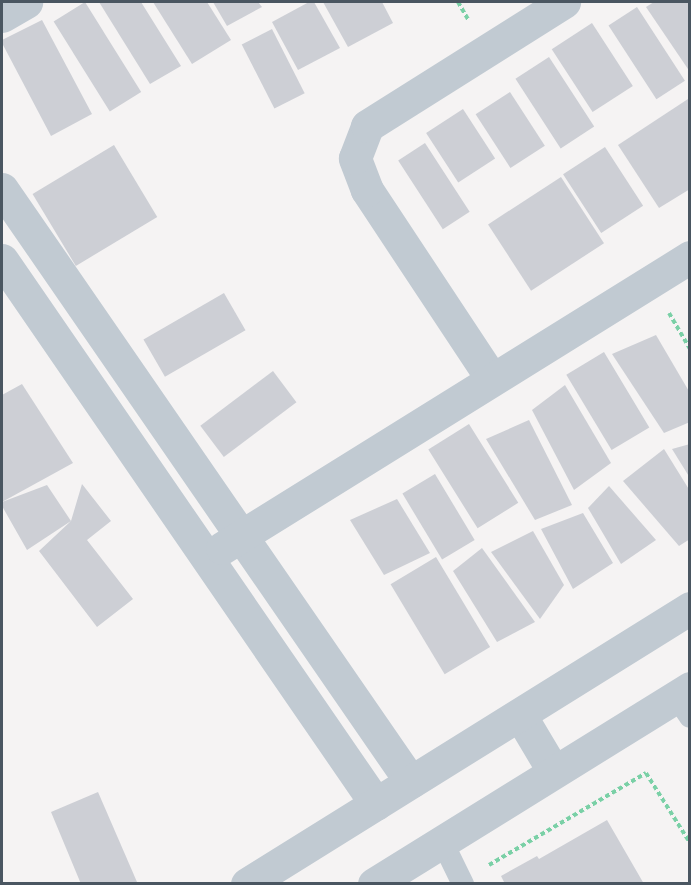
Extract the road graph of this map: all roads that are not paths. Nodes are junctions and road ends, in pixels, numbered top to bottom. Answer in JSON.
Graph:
{"nodes":[{"id":1,"x":26,"y":2,"type":"edge"},
{"id":2,"x":564,"y":2,"type":"edge"},
{"id":3,"x":2,"y":16,"type":"edge"},
{"id":4,"x":2,"y":189,"type":"edge"},
{"id":5,"x":690,"y":257,"type":"edge"},
{"id":6,"x":2,"y":260,"type":"edge"},
{"id":7,"x":492,"y":379,"type":"junction"},
{"id":8,"x":240,"y":537,"type":"junction"},
{"id":9,"x":206,"y":557,"type":"junction"},
{"id":10,"x":690,"y":608,"type":"edge"},
{"id":11,"x":325,"y":659,"type":"junction"},
{"id":12,"x":292,"y":681,"type":"junction"},
{"id":13,"x":685,"y":700,"type":"edge"},
{"id":14,"x":520,"y":715,"type":"junction"},
{"id":15,"x":554,"y":772,"type":"junction"},
{"id":16,"x":411,"y":782,"type":"junction"},
{"id":17,"x":376,"y":804,"type":"junction"},
{"id":18,"x":442,"y":841,"type":"junction"},
{"id":19,"x":463,"y":882,"type":"edge"},
{"id":20,"x":247,"y":884,"type":"edge"},
{"id":21,"x":374,"y":884,"type":"edge"}],
"edges":[{"from":1,"to":3,"type":"street"},
{"from":2,"to":7,"type":"street"},
{"from":4,"to":8,"type":"street"},
{"from":5,"to":7,"type":"street"},
{"from":6,"to":9,"type":"street"},
{"from":7,"to":8,"type":"street"},
{"from":8,"to":9,"type":"street"},
{"from":8,"to":11,"type":"street"},
{"from":9,"to":12,"type":"street"},
{"from":10,"to":14,"type":"street"},
{"from":11,"to":12,"type":"street"},
{"from":11,"to":16,"type":"street"},
{"from":12,"to":17,"type":"street"},
{"from":13,"to":15,"type":"street"},
{"from":14,"to":15,"type":"street"},
{"from":14,"to":16,"type":"street"},
{"from":15,"to":18,"type":"street"},
{"from":16,"to":17,"type":"street"},
{"from":17,"to":20,"type":"street"},
{"from":18,"to":19,"type":"lane"},
{"from":18,"to":21,"type":"street"}]}
